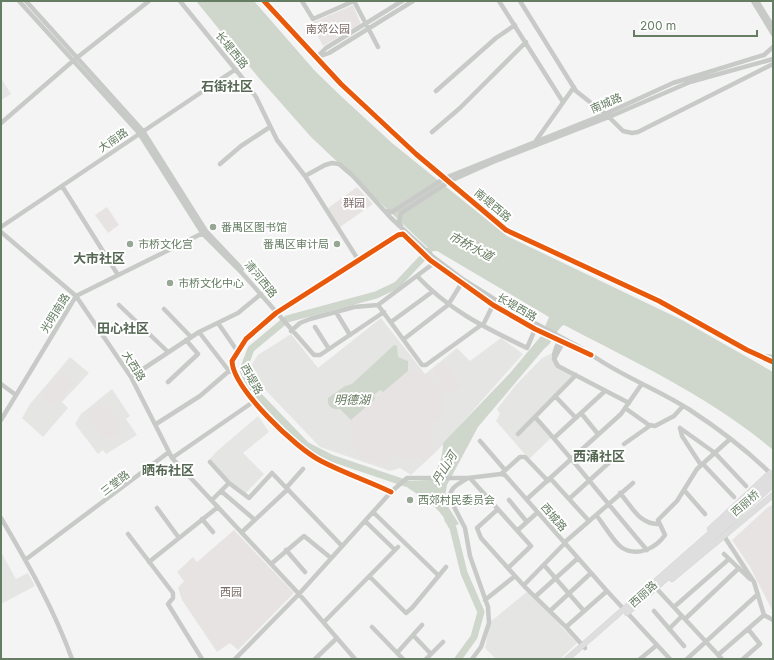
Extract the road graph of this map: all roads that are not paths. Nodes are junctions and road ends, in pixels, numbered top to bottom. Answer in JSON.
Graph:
{"nodes":[{"id":1,"x":19,"y":1,"type":"edge"},
{"id":2,"x":26,"y":1,"type":"edge"},
{"id":3,"x":148,"y":1,"type":"edge"},
{"id":4,"x":180,"y":1,"type":"edge"},
{"id":5,"x":264,"y":1,"type":"edge"},
{"id":6,"x":302,"y":1,"type":"edge"},
{"id":7,"x":354,"y":1,"type":"edge"},
{"id":8,"x":402,"y":1,"type":"edge"},
{"id":9,"x":413,"y":1,"type":"edge"},
{"id":10,"x":499,"y":1,"type":"edge"},
{"id":11,"x":520,"y":1,"type":"edge"},
{"id":12,"x":752,"y":1,"type":"edge"},
{"id":13,"x":757,"y":1,"type":"edge"},
{"id":14,"x":768,"y":19,"type":"junction"},
{"id":15,"x":365,"y":23,"type":"junction"},
{"id":16,"x":773,"y":23,"type":"edge"},
{"id":17,"x":514,"y":25,"type":"junction"},
{"id":18,"x":773,"y":27,"type":"edge"},
{"id":19,"x":369,"y":28,"type":"junction"},
{"id":20,"x":773,"y":34,"type":"edge"},
{"id":21,"x":526,"y":42,"type":"junction"},
{"id":22,"x":378,"y":46,"type":"dead end"},
{"id":23,"x":773,"y":47,"type":"edge"},
{"id":24,"x":76,"y":58,"type":"junction"},
{"id":25,"x":315,"y":58,"type":"junction"},
{"id":26,"x":773,"y":59,"type":"edge"},
{"id":27,"x":773,"y":64,"type":"edge"},
{"id":28,"x":236,"y":69,"type":"junction"},
{"id":29,"x":574,"y":87,"type":"junction"},
{"id":30,"x":436,"y":91,"type":"dead end"},
{"id":31,"x":563,"y":102,"type":"junction"},
{"id":32,"x":607,"y":116,"type":"junction"},
{"id":33,"x":1,"y":123,"type":"edge"},
{"id":34,"x":270,"y":126,"type":"junction"},
{"id":35,"x":141,"y":132,"type":"junction"},
{"id":36,"x":432,"y":132,"type":"dead end"},
{"id":37,"x":535,"y":142,"type":"junction"},
{"id":38,"x":220,"y":164,"type":"dead end"},
{"id":39,"x":435,"y":169,"type":"junction"},
{"id":40,"x":305,"y":176,"type":"junction"},
{"id":41,"x":445,"y":181,"type":"junction"},
{"id":42,"x":62,"y":186,"type":"junction"},
{"id":43,"x":431,"y":186,"type":"junction"},
{"id":44,"x":384,"y":210,"type":"junction"},
{"id":45,"x":398,"y":224,"type":"junction"},
{"id":46,"x":1,"y":227,"type":"edge"},
{"id":47,"x":1,"y":232,"type":"edge"},
{"id":48,"x":205,"y":232,"type":"junction"},
{"id":49,"x":396,"y":237,"type":"junction"},
{"id":50,"x":418,"y":246,"type":"junction"},
{"id":51,"x":432,"y":260,"type":"junction"},
{"id":52,"x":359,"y":261,"type":"junction"},
{"id":53,"x":118,"y":275,"type":"junction"},
{"id":54,"x":417,"y":276,"type":"junction"},
{"id":55,"x":463,"y":282,"type":"junction"},
{"id":56,"x":432,"y":292,"type":"junction"},
{"id":57,"x":260,"y":294,"type":"junction"},
{"id":58,"x":76,"y":296,"type":"junction"},
{"id":59,"x":119,"y":305,"type":"dead end"},
{"id":60,"x":378,"y":305,"type":"junction"},
{"id":61,"x":448,"y":305,"type":"junction"},
{"id":62,"x":494,"y":305,"type":"junction"},
{"id":63,"x":164,"y":309,"type":"dead end"},
{"id":64,"x":336,"y":312,"type":"junction"},
{"id":65,"x":384,"y":312,"type":"junction"},
{"id":66,"x":276,"y":313,"type":"junction"},
{"id":67,"x":391,"y":322,"type":"junction"},
{"id":68,"x":218,"y":323,"type":"junction"},
{"id":69,"x":480,"y":325,"type":"junction"},
{"id":70,"x":315,"y":327,"type":"dead end"},
{"id":71,"x":536,"y":327,"type":"junction"},
{"id":72,"x":291,"y":331,"type":"junction"},
{"id":73,"x":200,"y":332,"type":"junction"},
{"id":74,"x":350,"y":335,"type":"junction"},
{"id":75,"x":188,"y":339,"type":"junction"},
{"id":76,"x":404,"y":340,"type":"junction"},
{"id":77,"x":560,"y":340,"type":"junction"},
{"id":78,"x":329,"y":349,"type":"junction"},
{"id":79,"x":168,"y":352,"type":"junction"},
{"id":80,"x":238,"y":352,"type":"junction"},
{"id":81,"x":591,"y":355,"type":"junction"},
{"id":82,"x":759,"y":355,"type":"junction"},
{"id":83,"x":773,"y":356,"type":"edge"},
{"id":84,"x":773,"y":362,"type":"edge"},
{"id":85,"x":229,"y":371,"type":"junction"},
{"id":86,"x":235,"y":373,"type":"junction"},
{"id":87,"x":576,"y":375,"type":"junction"},
{"id":88,"x":131,"y":377,"type":"junction"},
{"id":89,"x":168,"y":382,"type":"dead end"},
{"id":90,"x":1,"y":384,"type":"edge"},
{"id":91,"x":641,"y":385,"type":"junction"},
{"id":92,"x":605,"y":391,"type":"junction"},
{"id":93,"x":16,"y":395,"type":"junction"},
{"id":94,"x":555,"y":396,"type":"junction"},
{"id":95,"x":252,"y":402,"type":"junction"},
{"id":96,"x":629,"y":404,"type":"junction"},
{"id":97,"x":683,"y":406,"type":"junction"},
{"id":98,"x":625,"y":408,"type":"junction"},
{"id":99,"x":581,"y":413,"type":"junction"},
{"id":100,"x":535,"y":417,"type":"junction"},
{"id":101,"x":576,"y":418,"type":"junction"},
{"id":102,"x":1,"y":420,"type":"edge"},
{"id":103,"x":156,"y":424,"type":"junction"},
{"id":104,"x":652,"y":426,"type":"junction"},
{"id":105,"x":518,"y":434,"type":"dead end"},
{"id":106,"x":598,"y":434,"type":"junction"},
{"id":107,"x":554,"y":438,"type":"junction"},
{"id":108,"x":730,"y":439,"type":"junction"},
{"id":109,"x":480,"y":442,"type":"dead end"},
{"id":110,"x":624,"y":444,"type":"dead end"},
{"id":111,"x":169,"y":452,"type":"junction"},
{"id":112,"x":715,"y":453,"type":"junction"},
{"id":113,"x":172,"y":458,"type":"junction"},
{"id":114,"x":572,"y":458,"type":"junction"},
{"id":115,"x":613,"y":459,"type":"dead end"},
{"id":116,"x":210,"y":462,"type":"dead end"},
{"id":117,"x":702,"y":465,"type":"junction"},
{"id":118,"x":303,"y":470,"type":"dead end"},
{"id":119,"x":503,"y":472,"type":"junction"},
{"id":120,"x":772,"y":476,"type":"edge"},
{"id":121,"x":469,"y":478,"type":"junction"},
{"id":122,"x":549,"y":480,"type":"junction"},
{"id":123,"x":589,"y":481,"type":"junction"},
{"id":124,"x":229,"y":483,"type":"junction"},
{"id":125,"x":632,"y":483,"type":"dead end"},
{"id":126,"x":773,"y":485,"type":"edge"},
{"id":127,"x":746,"y":486,"type":"dead end"},
{"id":128,"x":288,"y":488,"type":"junction"},
{"id":129,"x":684,"y":490,"type":"junction"},
{"id":130,"x":221,"y":491,"type":"junction"},
{"id":131,"x":391,"y":492,"type":"junction"},
{"id":132,"x":620,"y":493,"type":"junction"},
{"id":133,"x":773,"y":495,"type":"edge"},
{"id":134,"x":734,"y":497,"type":"dead end"},
{"id":135,"x":569,"y":499,"type":"junction"},
{"id":136,"x":212,"y":500,"type":"junction"},
{"id":137,"x":509,"y":500,"type":"dead end"},
{"id":138,"x":527,"y":500,"type":"junction"},
{"id":139,"x":608,"y":504,"type":"junction"},
{"id":140,"x":218,"y":506,"type":"junction"},
{"id":141,"x":156,"y":508,"type":"dead end"},
{"id":142,"x":498,"y":509,"type":"junction"},
{"id":143,"x":373,"y":512,"type":"junction"},
{"id":144,"x":538,"y":512,"type":"junction"},
{"id":145,"x":705,"y":514,"type":"dead end"},
{"id":146,"x":596,"y":515,"type":"junction"},
{"id":147,"x":1,"y":518,"type":"edge"},
{"id":148,"x":202,"y":519,"type":"junction"},
{"id":149,"x":255,"y":520,"type":"junction"},
{"id":150,"x":365,"y":521,"type":"junction"},
{"id":151,"x":589,"y":521,"type":"junction"},
{"id":152,"x":527,"y":522,"type":"junction"},
{"id":153,"x":659,"y":524,"type":"junction"},
{"id":154,"x":518,"y":530,"type":"junction"},
{"id":155,"x":721,"y":531,"type":"junction"},
{"id":156,"x":214,"y":532,"type":"dead end"},
{"id":157,"x":242,"y":532,"type":"junction"},
{"id":158,"x":128,"y":534,"type":"dead end"},
{"id":159,"x":179,"y":538,"type":"junction"},
{"id":160,"x":565,"y":543,"type":"junction"},
{"id":161,"x":342,"y":546,"type":"junction"},
{"id":162,"x":286,"y":550,"type":"junction"},
{"id":163,"x":647,"y":550,"type":"junction"},
{"id":164,"x":724,"y":554,"type":"dead end"},
{"id":165,"x":331,"y":558,"type":"junction"},
{"id":166,"x":578,"y":558,"type":"junction"},
{"id":167,"x":729,"y":558,"type":"junction"},
{"id":168,"x":25,"y":560,"type":"junction"},
{"id":169,"x":149,"y":562,"type":"junction"},
{"id":170,"x":271,"y":564,"type":"junction"},
{"id":171,"x":544,"y":566,"type":"junction"},
{"id":172,"x":446,"y":567,"type":"dead end"},
{"id":173,"x":508,"y":568,"type":"junction"},
{"id":174,"x":739,"y":568,"type":"junction"},
{"id":175,"x":305,"y":572,"type":"dead end"},
{"id":176,"x":591,"y":573,"type":"junction"},
{"id":177,"x":439,"y":576,"type":"junction"},
{"id":178,"x":515,"y":576,"type":"junction"},
{"id":179,"x":370,"y":577,"type":"junction"},
{"id":180,"x":556,"y":578,"type":"junction"},
{"id":181,"x":754,"y":582,"type":"junction"},
{"id":182,"x":524,"y":585,"type":"junction"},
{"id":183,"x":656,"y":586,"type":"junction"},
{"id":184,"x":607,"y":591,"type":"junction"},
{"id":185,"x":569,"y":593,"type":"junction"},
{"id":186,"x":299,"y":594,"type":"junction"},
{"id":187,"x":758,"y":594,"type":"junction"},
{"id":188,"x":536,"y":596,"type":"junction"},
{"id":189,"x":485,"y":600,"type":"junction"},
{"id":190,"x":674,"y":607,"type":"junction"},
{"id":191,"x":584,"y":610,"type":"junction"},
{"id":192,"x":550,"y":611,"type":"junction"},
{"id":193,"x":654,"y":611,"type":"dead end"},
{"id":194,"x":626,"y":612,"type":"junction"},
{"id":195,"x":764,"y":616,"type":"junction"},
{"id":196,"x":683,"y":617,"type":"junction"},
{"id":197,"x":773,"y":620,"type":"edge"},
{"id":198,"x":324,"y":622,"type":"junction"},
{"id":199,"x":422,"y":625,"type":"dead end"},
{"id":200,"x":372,"y":627,"type":"dead end"},
{"id":201,"x":566,"y":627,"type":"junction"},
{"id":202,"x":670,"y":629,"type":"junction"},
{"id":203,"x":748,"y":629,"type":"junction"},
{"id":204,"x":413,"y":635,"type":"junction"},
{"id":205,"x":337,"y":638,"type":"junction"},
{"id":206,"x":443,"y":642,"type":"dead end"},
{"id":207,"x":706,"y":642,"type":"junction"},
{"id":208,"x":657,"y":645,"type":"junction"},
{"id":209,"x":684,"y":646,"type":"dead end"},
{"id":210,"x":584,"y":647,"type":"junction"},
{"id":211,"x":397,"y":653,"type":"junction"},
{"id":212,"x":431,"y":654,"type":"junction"},
{"id":213,"x":720,"y":657,"type":"edge"},
{"id":214,"x":401,"y":658,"type":"edge"},
{"id":215,"x":72,"y":659,"type":"edge"},
{"id":216,"x":202,"y":659,"type":"edge"},
{"id":217,"x":235,"y":659,"type":"edge"},
{"id":218,"x":315,"y":659,"type":"edge"},
{"id":219,"x":355,"y":659,"type":"edge"},
{"id":220,"x":426,"y":659,"type":"edge"},
{"id":221,"x":472,"y":659,"type":"edge"},
{"id":222,"x":568,"y":659,"type":"edge"},
{"id":223,"x":572,"y":659,"type":"edge"},
{"id":224,"x":640,"y":659,"type":"edge"},
{"id":225,"x":670,"y":659,"type":"edge"},
{"id":226,"x":687,"y":659,"type":"edge"},
{"id":227,"x":743,"y":659,"type":"edge"}],
"edges":[{"from":1,"to":24,"type":"street"},
{"from":2,"to":24,"type":"street"},
{"from":3,"to":24,"type":"street"},
{"from":4,"to":28,"type":"street","name":"长堤西路"},
{"from":5,"to":25,"type":"street","name":"南堤西路"},
{"from":6,"to":7,"type":"street"},
{"from":7,"to":15,"type":"street"},
{"from":8,"to":15,"type":"street"},
{"from":9,"to":19,"type":"street"},
{"from":10,"to":17,"type":"street"},
{"from":11,"to":29,"type":"street"},
{"from":12,"to":20,"type":"street"},
{"from":13,"to":14,"type":"street"},
{"from":14,"to":16,"type":"street"},
{"from":14,"to":18,"type":"street"},
{"from":15,"to":19,"type":"street"},
{"from":15,"to":25,"type":"street"},
{"from":17,"to":21,"type":"street"},
{"from":17,"to":30,"type":"street"},
{"from":19,"to":22,"type":"street"},
{"from":19,"to":25,"type":"street"},
{"from":21,"to":31,"type":"street"},
{"from":21,"to":36,"type":"street"},
{"from":23,"to":32,"type":"street","name":"南城路"},
{"from":24,"to":33,"type":"street"},
{"from":24,"to":35,"type":"street","name":"清河西路"},
{"from":25,"to":39,"type":"street","name":"南堤西路"},
{"from":26,"to":32,"type":"street","name":"南城路"},
{"from":27,"to":32,"type":"street"},
{"from":28,"to":34,"type":"street","name":"长堤西路"},
{"from":28,"to":35,"type":"street","name":"大南路"},
{"from":29,"to":31,"type":"street"},
{"from":29,"to":32,"type":"street"},
{"from":31,"to":37,"type":"street"},
{"from":32,"to":37,"type":"street","name":"南城路"},
{"from":32,"to":41,"type":"street","name":"南城路"},
{"from":34,"to":38,"type":"street"},
{"from":34,"to":40,"type":"street","name":"长堤西路"},
{"from":35,"to":42,"type":"street","name":"大南路"},
{"from":35,"to":48,"type":"street","name":"清河西路"},
{"from":37,"to":41,"type":"street","name":"南城路"},
{"from":39,"to":41,"type":"street","name":"南堤西路"},
{"from":39,"to":43,"type":"street"},
{"from":40,"to":44,"type":"street"},
{"from":40,"to":52,"type":"street","name":"长堤西路"},
{"from":41,"to":43,"type":"street"},
{"from":41,"to":45,"type":"street"},
{"from":41,"to":82,"type":"street","name":"南堤西路"},
{"from":42,"to":46,"type":"street","name":"大南路"},
{"from":42,"to":53,"type":"street"},
{"from":43,"to":44,"type":"street"},
{"from":44,"to":45,"type":"street"},
{"from":45,"to":49,"type":"street"},
{"from":45,"to":50,"type":"street","name":"长堤西路"},
{"from":47,"to":58,"type":"street","name":"大西路"},
{"from":48,"to":53,"type":"street","name":"光明南路"},
{"from":48,"to":57,"type":"street","name":"清河西路"},
{"from":48,"to":66,"type":"street","name":"清河西路"},
{"from":49,"to":50,"type":"street","name":"长堤西路"},
{"from":49,"to":52,"type":"street","name":"西堤路"},
{"from":50,"to":51,"type":"street","name":"长堤西路"},
{"from":51,"to":54,"type":"street"},
{"from":51,"to":55,"type":"street","name":"长堤西路"},
{"from":52,"to":66,"type":"street","name":"西堤路"},
{"from":53,"to":58,"type":"street","name":"光明南路"},
{"from":54,"to":56,"type":"street"},
{"from":54,"to":60,"type":"street"},
{"from":55,"to":61,"type":"street"},
{"from":55,"to":62,"type":"street","name":"长堤西路"},
{"from":55,"to":71,"type":"street","name":"长堤西路"},
{"from":56,"to":61,"type":"street"},
{"from":56,"to":67,"type":"street"},
{"from":57,"to":66,"type":"street","name":"清河西路"},
{"from":57,"to":68,"type":"street"},
{"from":58,"to":88,"type":"street","name":"大西路"},
{"from":58,"to":93,"type":"street","name":"光明南路"},
{"from":59,"to":79,"type":"street"},
{"from":60,"to":64,"type":"street"},
{"from":60,"to":65,"type":"street"},
{"from":61,"to":69,"type":"street"},
{"from":61,"to":76,"type":"street"},
{"from":62,"to":69,"type":"street"},
{"from":62,"to":71,"type":"street","name":"长堤西路"},
{"from":63,"to":75,"type":"street"},
{"from":64,"to":72,"type":"street"},
{"from":64,"to":74,"type":"street"},
{"from":65,"to":67,"type":"street"},
{"from":65,"to":74,"type":"street"},
{"from":66,"to":72,"type":"street"},
{"from":66,"to":80,"type":"street","name":"西堤路"},
{"from":67,"to":76,"type":"street"},
{"from":68,"to":73,"type":"street"},
{"from":68,"to":80,"type":"street"},
{"from":69,"to":71,"type":"street"},
{"from":69,"to":76,"type":"street"},
{"from":70,"to":78,"type":"street"},
{"from":71,"to":77,"type":"street","name":"长堤西路"},
{"from":72,"to":78,"type":"street"},
{"from":73,"to":75,"type":"street"},
{"from":73,"to":85,"type":"street"},
{"from":74,"to":78,"type":"street"},
{"from":75,"to":79,"type":"street"},
{"from":75,"to":89,"type":"street"},
{"from":77,"to":81,"type":"street","name":"长堤西路"},
{"from":77,"to":81,"type":"street","name":"长堤西路"},
{"from":77,"to":87,"type":"street"},
{"from":79,"to":88,"type":"street"},
{"from":80,"to":86,"type":"street","name":"西堤路"},
{"from":81,"to":91,"type":"street","name":"长堤西路"},
{"from":82,"to":83,"type":"street","name":"南堤西路"},
{"from":82,"to":84,"type":"street","name":"南堤西路"},
{"from":85,"to":86,"type":"street"},
{"from":85,"to":103,"type":"street"},
{"from":86,"to":95,"type":"street","name":"西堤路"},
{"from":87,"to":92,"type":"street"},
{"from":87,"to":94,"type":"street"},
{"from":88,"to":103,"type":"street","name":"大西路"},
{"from":90,"to":93,"type":"street"},
{"from":91,"to":96,"type":"street"},
{"from":91,"to":97,"type":"street","name":"长堤西路"},
{"from":92,"to":96,"type":"street"},
{"from":92,"to":99,"type":"street"},
{"from":93,"to":102,"type":"street","name":"光明南路"},
{"from":94,"to":100,"type":"street"},
{"from":94,"to":101,"type":"street"},
{"from":95,"to":113,"type":"street"},
{"from":95,"to":131,"type":"street","name":"西堤路"},
{"from":96,"to":98,"type":"street"},
{"from":97,"to":104,"type":"street"},
{"from":97,"to":108,"type":"street","name":"长堤西路"},
{"from":98,"to":104,"type":"street"},
{"from":98,"to":106,"type":"street"},
{"from":99,"to":101,"type":"street"},
{"from":99,"to":106,"type":"street"},
{"from":100,"to":105,"type":"street"},
{"from":100,"to":107,"type":"street"},
{"from":101,"to":107,"type":"street"},
{"from":103,"to":111,"type":"street","name":"大西路"},
{"from":104,"to":110,"type":"street"},
{"from":106,"to":114,"type":"street"},
{"from":107,"to":114,"type":"street"},
{"from":108,"to":112,"type":"street"},
{"from":108,"to":120,"type":"street","name":"长堤西路"},
{"from":109,"to":119,"type":"street","name":"西城路"},
{"from":111,"to":113,"type":"street"},
{"from":111,"to":168,"type":"street","name":"三堂路"},
{"from":112,"to":117,"type":"street"},
{"from":112,"to":117,"type":"street"},
{"from":112,"to":127,"type":"street"},
{"from":113,"to":136,"type":"street"},
{"from":114,"to":122,"type":"street"},
{"from":114,"to":123,"type":"street"},
{"from":115,"to":123,"type":"street"},
{"from":116,"to":124,"type":"street"},
{"from":117,"to":129,"type":"street"},
{"from":117,"to":134,"type":"street"},
{"from":118,"to":128,"type":"street"},
{"from":119,"to":121,"type":"street"},
{"from":119,"to":122,"type":"street"},
{"from":119,"to":138,"type":"street","name":"西城路"},
{"from":120,"to":155,"type":"main road","name":"西丽桥"},
{"from":120,"to":183,"type":"main road"},
{"from":121,"to":131,"type":"street"},
{"from":121,"to":142,"type":"street"},
{"from":121,"to":189,"type":"street"},
{"from":122,"to":135,"type":"street"},
{"from":122,"to":138,"type":"street"},
{"from":123,"to":135,"type":"street"},
{"from":123,"to":139,"type":"street"},
{"from":124,"to":128,"type":"street"},
{"from":124,"to":130,"type":"street"},
{"from":125,"to":132,"type":"street"},
{"from":126,"to":155,"type":"main road","name":"西丽桥"},
{"from":128,"to":149,"type":"street"},
{"from":128,"to":161,"type":"street"},
{"from":129,"to":145,"type":"street"},
{"from":129,"to":153,"type":"street"},
{"from":130,"to":136,"type":"street"},
{"from":130,"to":149,"type":"street"},
{"from":131,"to":143,"type":"street"},
{"from":132,"to":139,"type":"street"},
{"from":132,"to":153,"type":"street"},
{"from":133,"to":155,"type":"main road"},
{"from":135,"to":151,"type":"street"},
{"from":136,"to":140,"type":"street"},
{"from":137,"to":152,"type":"street"},
{"from":138,"to":144,"type":"street","name":"西城路"},
{"from":139,"to":146,"type":"street"},
{"from":139,"to":163,"type":"street"},
{"from":140,"to":148,"type":"street"},
{"from":140,"to":157,"type":"street"},
{"from":141,"to":159,"type":"street"},
{"from":142,"to":154,"type":"street"},
{"from":142,"to":173,"type":"street"},
{"from":143,"to":150,"type":"street"},
{"from":143,"to":177,"type":"street"},
{"from":144,"to":152,"type":"street"},
{"from":144,"to":160,"type":"street","name":"西城路"},
{"from":146,"to":151,"type":"street"},
{"from":146,"to":163,"type":"street"},
{"from":147,"to":168,"type":"street"},
{"from":148,"to":156,"type":"street"},
{"from":148,"to":159,"type":"street"},
{"from":149,"to":157,"type":"street"},
{"from":150,"to":161,"type":"street"},
{"from":150,"to":179,"type":"street"},
{"from":151,"to":160,"type":"street"},
{"from":152,"to":154,"type":"street"},
{"from":153,"to":163,"type":"street"},
{"from":154,"to":173,"type":"street"},
{"from":155,"to":181,"type":"street"},
{"from":155,"to":183,"type":"main road","name":"西丽路"},
{"from":155,"to":183,"type":"main road"},
{"from":157,"to":170,"type":"street"},
{"from":158,"to":169,"type":"street"},
{"from":159,"to":169,"type":"street"},
{"from":160,"to":166,"type":"street","name":"西城路"},
{"from":160,"to":171,"type":"street"},
{"from":161,"to":165,"type":"street"},
{"from":162,"to":165,"type":"street"},
{"from":162,"to":170,"type":"street"},
{"from":162,"to":175,"type":"street"},
{"from":164,"to":167,"type":"street"},
{"from":165,"to":186,"type":"street"},
{"from":166,"to":176,"type":"street","name":"西城路"},
{"from":166,"to":180,"type":"street"},
{"from":167,"to":174,"type":"street"},
{"from":167,"to":190,"type":"street"},
{"from":168,"to":215,"type":"street"},
{"from":169,"to":216,"type":"street"},
{"from":170,"to":186,"type":"street"},
{"from":171,"to":180,"type":"street"},
{"from":171,"to":182,"type":"street"},
{"from":172,"to":177,"type":"street"},
{"from":173,"to":178,"type":"street"},
{"from":174,"to":181,"type":"street"},
{"from":174,"to":196,"type":"street"},
{"from":176,"to":184,"type":"street","name":"西城路"},
{"from":176,"to":185,"type":"street"},
{"from":177,"to":179,"type":"street"},
{"from":178,"to":182,"type":"street"},
{"from":178,"to":189,"type":"street"},
{"from":179,"to":198,"type":"street"},
{"from":180,"to":185,"type":"street"},
{"from":180,"to":188,"type":"street"},
{"from":181,"to":187,"type":"street"},
{"from":182,"to":188,"type":"street"},
{"from":183,"to":190,"type":"street"},
{"from":183,"to":194,"type":"main road","name":"西丽路"},
{"from":184,"to":191,"type":"street"},
{"from":184,"to":194,"type":"street","name":"西城路"},
{"from":185,"to":191,"type":"street"},
{"from":185,"to":192,"type":"street"},
{"from":186,"to":198,"type":"street"},
{"from":186,"to":217,"type":"street"},
{"from":187,"to":195,"type":"street"},
{"from":187,"to":207,"type":"street"},
{"from":188,"to":192,"type":"street"},
{"from":189,"to":221,"type":"street"},
{"from":190,"to":196,"type":"street"},
{"from":191,"to":201,"type":"street"},
{"from":192,"to":201,"type":"street"},
{"from":193,"to":202,"type":"street"},
{"from":194,"to":208,"type":"street","name":"西城路"},
{"from":194,"to":210,"type":"main road","name":"西丽路"},
{"from":195,"to":197,"type":"street"},
{"from":195,"to":203,"type":"street"},
{"from":196,"to":202,"type":"street"},
{"from":196,"to":207,"type":"street"},
{"from":198,"to":205,"type":"street"},
{"from":199,"to":204,"type":"street"},
{"from":200,"to":211,"type":"street"},
{"from":201,"to":210,"type":"street"},
{"from":202,"to":209,"type":"street"},
{"from":203,"to":213,"type":"street"},
{"from":203,"to":227,"type":"street"},
{"from":204,"to":211,"type":"street"},
{"from":204,"to":212,"type":"street"},
{"from":205,"to":218,"type":"street"},
{"from":205,"to":219,"type":"street"},
{"from":206,"to":212,"type":"street"},
{"from":207,"to":213,"type":"street"},
{"from":207,"to":226,"type":"street"},
{"from":208,"to":224,"type":"street"},
{"from":208,"to":225,"type":"street","name":"西城路"},
{"from":210,"to":222,"type":"main road","name":"西丽路"},
{"from":210,"to":223,"type":"main road","name":"西丽路"},
{"from":211,"to":214,"type":"street"},
{"from":212,"to":220,"type":"street"}]}
